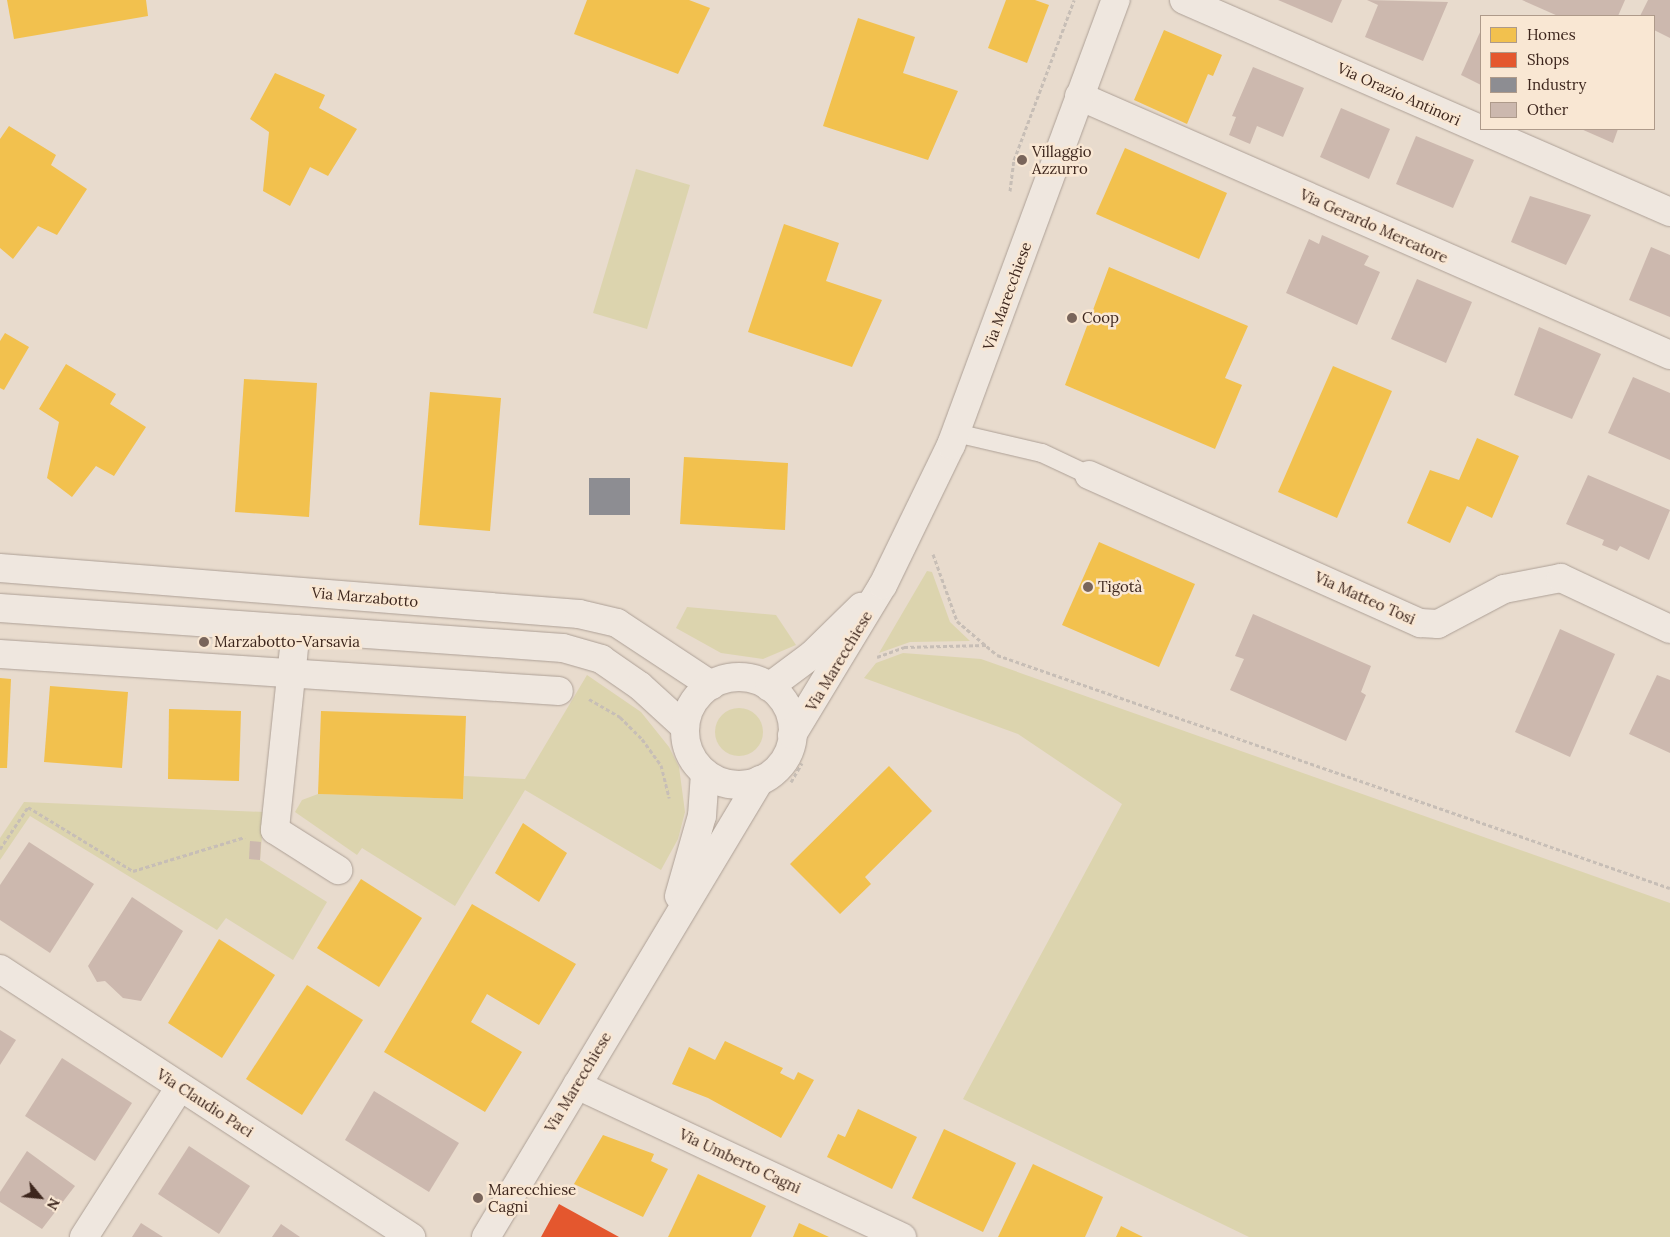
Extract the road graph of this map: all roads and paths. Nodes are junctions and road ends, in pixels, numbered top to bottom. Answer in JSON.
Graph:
{"nodes":[{"id":1,"x":1074,"y":0,"type":"edge"},
{"id":2,"x":1116,"y":0,"type":"edge"},
{"id":3,"x":1184,"y":0,"type":"edge"},
{"id":4,"x":1079,"y":96,"type":"junction"},
{"id":5,"x":1480,"y":129,"type":"edge"},
{"id":6,"x":1482,"y":130,"type":"edge"},
{"id":7,"x":1010,"y":197,"type":"dead end"},
{"id":8,"x":1670,"y":212,"type":"edge"},
{"id":9,"x":1670,"y":355,"type":"edge"},
{"id":10,"x":956,"y":432,"type":"junction"},
{"id":11,"x":1089,"y":475,"type":"joint"},
{"id":12,"x":931,"y":548,"type":"dead end"},
{"id":13,"x":0,"y":568,"type":"edge"},
{"id":14,"x":883,"y":585,"type":"junction"},
{"id":15,"x":0,"y":608,"type":"edge"},
{"id":16,"x":296,"y":629,"type":"junction"},
{"id":17,"x":1670,"y":629,"type":"edge"},
{"id":18,"x":986,"y":645,"type":"junction"},
{"id":19,"x":0,"y":654,"type":"edge"},
{"id":20,"x":873,"y":659,"type":"dead end"},
{"id":21,"x":292,"y":675,"type":"junction"},
{"id":22,"x":711,"y":685,"type":"junction"},
{"id":23,"x":769,"y":687,"type":"junction"},
{"id":24,"x":559,"y":691,"type":"joint"},
{"id":25,"x":685,"y":727,"type":"junction"},
{"id":26,"x":792,"y":735,"type":"junction"},
{"id":27,"x":705,"y":774,"type":"junction"},
{"id":28,"x":760,"y":780,"type":"junction"},
{"id":29,"x":670,"y":798,"type":"dead end"},
{"id":30,"x":253,"y":835,"type":"dead end"},
{"id":31,"x":0,"y":849,"type":"edge"},
{"id":32,"x":338,"y":870,"type":"dead end"},
{"id":33,"x":1670,"y":888,"type":"edge"},
{"id":34,"x":670,"y":927,"type":"junction"},
{"id":35,"x":0,"y":969,"type":"edge"},
{"id":36,"x":577,"y":1085,"type":"junction"},
{"id":37,"x":180,"y":1087,"type":"junction"},
{"id":38,"x":84,"y":1237,"type":"edge"},
{"id":39,"x":411,"y":1237,"type":"edge"},
{"id":40,"x":486,"y":1237,"type":"edge"},
{"id":41,"x":902,"y":1237,"type":"edge"}],
"edges":[{"from":1,"to":7,"type":"path"},
{"from":2,"to":4,"type":"street","name":"Via Marecchiese"},
{"from":3,"to":5,"type":"street","name":"Via Orazio Antinori"},
{"from":4,"to":9,"type":"street","name":"Via Gerardo Mercatore"},
{"from":4,"to":10,"type":"street","name":"Via Marecchiese"},
{"from":6,"to":8,"type":"street","name":"Via Orazio Antinori"},
{"from":10,"to":11,"type":"lane"},
{"from":10,"to":14,"type":"street","name":"Via Marecchiese"},
{"from":11,"to":17,"type":"street","name":"Via Matteo Tosi"},
{"from":12,"to":18,"type":"path"},
{"from":13,"to":22,"type":"street","name":"Via Marzabotto"},
{"from":14,"to":23,"type":"street","name":"Via Marecchiese"},
{"from":14,"to":26,"type":"street","name":"Via Marecchiese"},
{"from":15,"to":16,"type":"street"},
{"from":16,"to":21,"type":"street"},
{"from":16,"to":25,"type":"street"},
{"from":18,"to":20,"type":"path"},
{"from":18,"to":33,"type":"path"},
{"from":19,"to":21,"type":"street"},
{"from":21,"to":24,"type":"street"},
{"from":21,"to":32,"type":"street"},
{"from":22,"to":23,"type":"street"},
{"from":22,"to":25,"type":"street"},
{"from":23,"to":26,"type":"street"},
{"from":24,"to":29,"type":"path"},
{"from":25,"to":27,"type":"street"},
{"from":26,"to":28,"type":"street"},
{"from":27,"to":28,"type":"street"},
{"from":27,"to":34,"type":"street","name":"Via Marecchiese"},
{"from":28,"to":34,"type":"street","name":"Via Marecchiese"},
{"from":30,"to":31,"type":"path"},
{"from":34,"to":36,"type":"street","name":"Via Marecchiese"},
{"from":35,"to":37,"type":"street","name":"Via Claudio Paci"},
{"from":36,"to":40,"type":"street","name":"Via Marecchiese"},
{"from":36,"to":41,"type":"street","name":"Via Umberto Cagni"},
{"from":37,"to":38,"type":"street"},
{"from":37,"to":39,"type":"street","name":"Via Claudio Paci"}]}
